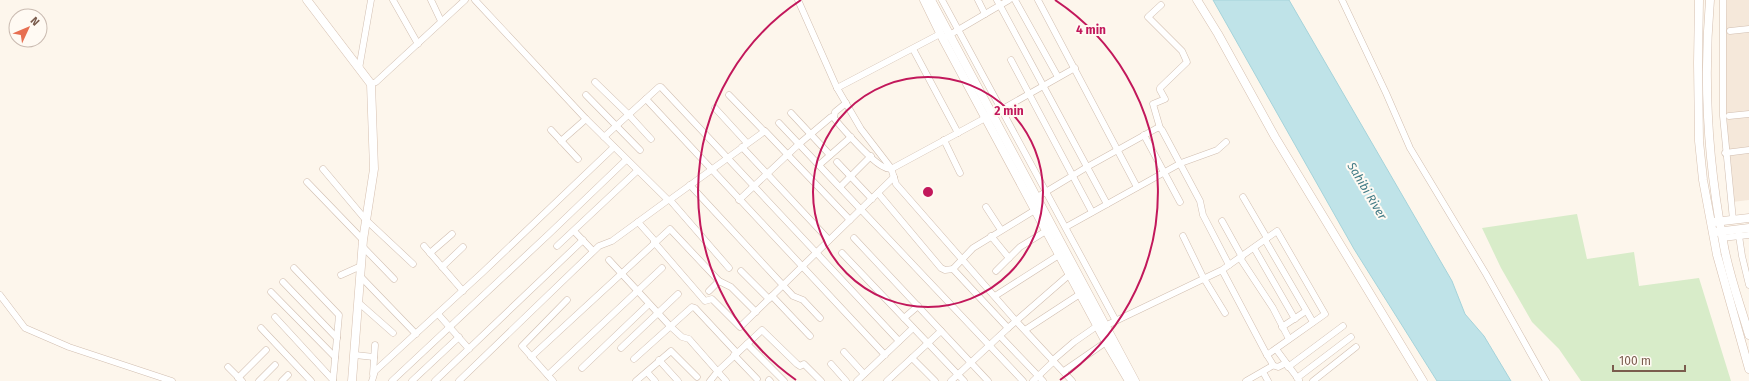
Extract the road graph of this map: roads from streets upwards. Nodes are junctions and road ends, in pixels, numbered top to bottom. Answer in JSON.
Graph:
{"nodes":[{"id":1,"x":307,"y":0,"type":"edge"},
{"id":2,"x":371,"y":0,"type":"edge"},
{"id":3,"x":393,"y":0,"type":"edge"},
{"id":4,"x":431,"y":0,"type":"edge"},
{"id":5,"x":465,"y":0,"type":"edge"},
{"id":6,"x":475,"y":0,"type":"edge"},
{"id":7,"x":798,"y":0,"type":"edge"},
{"id":8,"x":924,"y":0,"type":"edge"},
{"id":9,"x":931,"y":0,"type":"edge"},
{"id":10,"x":942,"y":0,"type":"edge"},
{"id":11,"x":978,"y":0,"type":"edge"},
{"id":12,"x":1009,"y":0,"type":"edge"},
{"id":13,"x":1015,"y":0,"type":"edge"},
{"id":14,"x":1038,"y":0,"type":"edge"},
{"id":15,"x":1197,"y":0,"type":"edge"},
{"id":16,"x":1342,"y":0,"type":"edge"},
{"id":17,"x":1699,"y":0,"type":"edge"},
{"id":18,"x":1710,"y":0,"type":"edge"},
{"id":19,"x":1723,"y":0,"type":"edge"},
{"id":20,"x":998,"y":3,"type":"edge"},
{"id":21,"x":1161,"y":5,"type":"dead end"},
{"id":22,"x":985,"y":14,"type":"junction"},
{"id":23,"x":441,"y":21,"type":"junction"},
{"id":24,"x":1749,"y":29,"type":"edge"},
{"id":25,"x":958,"y":30,"type":"junction"},
{"id":26,"x":1730,"y":31,"type":"dead end"},
{"id":27,"x":950,"y":35,"type":"junction"},
{"id":28,"x":941,"y":37,"type":"junction"},
{"id":29,"x":418,"y":44,"type":"junction"},
{"id":30,"x":913,"y":49,"type":"junction"},
{"id":31,"x":1011,"y":60,"type":"dead end"},
{"id":32,"x":1075,"y":68,"type":"junction"},
{"id":33,"x":359,"y":70,"type":"junction"},
{"id":34,"x":1058,"y":77,"type":"junction"},
{"id":35,"x":595,"y":82,"type":"dead end"},
{"id":36,"x":370,"y":84,"type":"junction"},
{"id":37,"x":1043,"y":86,"type":"junction"},
{"id":38,"x":837,"y":88,"type":"junction"},
{"id":39,"x":1028,"y":94,"type":"junction"},
{"id":40,"x":586,"y":95,"type":"dead end"},
{"id":41,"x":729,"y":95,"type":"dead end"},
{"id":42,"x":646,"y":99,"type":"junction"},
{"id":43,"x":846,"y":103,"type":"junction"},
{"id":44,"x":715,"y":108,"type":"dead end"},
{"id":45,"x":1001,"y":110,"type":"junction"},
{"id":46,"x":792,"y":113,"type":"dead end"},
{"id":47,"x":1749,"y":114,"type":"edge"},
{"id":48,"x":629,"y":115,"type":"junction"},
{"id":49,"x":834,"y":116,"type":"junction"},
{"id":50,"x":989,"y":116,"type":"junction"},
{"id":51,"x":1729,"y":116,"type":"dead end"},
{"id":52,"x":586,"y":119,"type":"junction"},
{"id":53,"x":779,"y":123,"type":"dead end"},
{"id":54,"x":617,"y":126,"type":"junction"},
{"id":55,"x":1160,"y":128,"type":"junction"},
{"id":56,"x":550,"y":130,"type":"dead end"},
{"id":57,"x":764,"y":131,"type":"junction"},
{"id":58,"x":958,"y":133,"type":"junction"},
{"id":59,"x":810,"y":134,"type":"junction"},
{"id":60,"x":1144,"y":135,"type":"junction"},
{"id":61,"x":604,"y":137,"type":"junction"},
{"id":62,"x":851,"y":137,"type":"junction"},
{"id":63,"x":651,"y":139,"type":"dead end"},
{"id":64,"x":944,"y":140,"type":"junction"},
{"id":65,"x":561,"y":141,"type":"junction"},
{"id":66,"x":1226,"y":142,"type":"dead end"},
{"id":67,"x":799,"y":144,"type":"junction"},
{"id":68,"x":745,"y":145,"type":"junction"},
{"id":69,"x":614,"y":147,"type":"junction"},
{"id":70,"x":640,"y":150,"type":"dead end"},
{"id":71,"x":1749,"y":150,"type":"edge"},
{"id":72,"x":1117,"y":151,"type":"junction"},
{"id":73,"x":1725,"y":153,"type":"junction"},
{"id":74,"x":788,"y":155,"type":"junction"},
{"id":75,"x":830,"y":155,"type":"junction"},
{"id":76,"x":871,"y":156,"type":"junction"},
{"id":77,"x":726,"y":158,"type":"junction"},
{"id":78,"x":578,"y":159,"type":"dead end"},
{"id":79,"x":626,"y":160,"type":"junction"},
{"id":80,"x":837,"y":162,"type":"dead end"},
{"id":81,"x":1181,"y":163,"type":"junction"},
{"id":82,"x":819,"y":165,"type":"junction"},
{"id":83,"x":1087,"y":167,"type":"junction"},
{"id":84,"x":891,"y":168,"type":"junction"},
{"id":85,"x":323,"y":169,"type":"dead end"},
{"id":86,"x":711,"y":169,"type":"junction"},
{"id":87,"x":637,"y":171,"type":"junction"},
{"id":88,"x":960,"y":173,"type":"dead end"},
{"id":89,"x":1164,"y":173,"type":"junction"},
{"id":90,"x":768,"y":174,"type":"junction"},
{"id":91,"x":1072,"y":176,"type":"junction"},
{"id":92,"x":851,"y":177,"type":"junction"},
{"id":93,"x":894,"y":177,"type":"junction"},
{"id":94,"x":307,"y":182,"type":"dead end"},
{"id":95,"x":690,"y":185,"type":"junction"},
{"id":96,"x":753,"y":187,"type":"junction"},
{"id":97,"x":840,"y":187,"type":"junction"},
{"id":98,"x":1137,"y":187,"type":"junction"},
{"id":99,"x":1046,"y":192,"type":"junction"},
{"id":100,"x":878,"y":193,"type":"junction"},
{"id":101,"x":1243,"y":197,"type":"dead end"},
{"id":102,"x":872,"y":199,"type":"junction"},
{"id":103,"x":1033,"y":199,"type":"junction"},
{"id":104,"x":669,"y":200,"type":"junction"},
{"id":105,"x":740,"y":200,"type":"junction"},
{"id":106,"x":1180,"y":202,"type":"dead end"},
{"id":107,"x":1107,"y":204,"type":"junction"},
{"id":108,"x":986,"y":207,"type":"dead end"},
{"id":109,"x":861,"y":209,"type":"junction"},
{"id":110,"x":1035,"y":210,"type":"junction"},
{"id":111,"x":1092,"y":212,"type":"junction"},
{"id":112,"x":365,"y":218,"type":"junction"},
{"id":113,"x":1749,"y":218,"type":"edge"},
{"id":114,"x":850,"y":220,"type":"junction"},
{"id":115,"x":1733,"y":220,"type":"junction"},
{"id":116,"x":1222,"y":221,"type":"dead end"},
{"id":117,"x":638,"y":222,"type":"junction"},
{"id":118,"x":1720,"y":222,"type":"junction"},
{"id":119,"x":1710,"y":223,"type":"junction"},
{"id":120,"x":1066,"y":227,"type":"junction"},
{"id":121,"x":1749,"y":228,"type":"edge"},
{"id":122,"x":574,"y":230,"type":"junction"},
{"id":123,"x":1001,"y":230,"type":"junction"},
{"id":124,"x":1046,"y":231,"type":"junction"},
{"id":125,"x":1712,"y":232,"type":"junction"},
{"id":126,"x":1738,"y":233,"type":"junction"},
{"id":127,"x":452,"y":234,"type":"dead end"},
{"id":128,"x":1722,"y":235,"type":"junction"},
{"id":129,"x":1749,"y":235,"type":"edge"},
{"id":130,"x":991,"y":236,"type":"junction"},
{"id":131,"x":1183,"y":236,"type":"dead end"},
{"id":132,"x":854,"y":238,"type":"dead end"},
{"id":133,"x":1266,"y":239,"type":"junction"},
{"id":134,"x":583,"y":240,"type":"junction"},
{"id":135,"x":829,"y":240,"type":"junction"},
{"id":136,"x":654,"y":242,"type":"junction"},
{"id":137,"x":362,"y":243,"type":"junction"},
{"id":138,"x":424,"y":246,"type":"dead end"},
{"id":139,"x":557,"y":246,"type":"dead end"},
{"id":140,"x":463,"y":247,"type":"dead end"},
{"id":141,"x":1254,"y":248,"type":"junction"},
{"id":142,"x":593,"y":251,"type":"junction"},
{"id":143,"x":842,"y":252,"type":"dead end"},
{"id":144,"x":430,"y":253,"type":"junction"},
{"id":145,"x":816,"y":254,"type":"junction"},
{"id":146,"x":1060,"y":255,"type":"junction"},
{"id":147,"x":1009,"y":258,"type":"junction"},
{"id":148,"x":1241,"y":258,"type":"junction"},
{"id":149,"x":961,"y":259,"type":"junction"},
{"id":150,"x":609,"y":260,"type":"dead end"},
{"id":151,"x":412,"y":264,"type":"dead end"},
{"id":152,"x":1229,"y":265,"type":"junction"},
{"id":153,"x":361,"y":266,"type":"junction"},
{"id":154,"x":442,"y":267,"type":"junction"},
{"id":155,"x":802,"y":267,"type":"junction"},
{"id":156,"x":294,"y":268,"type":"dead end"},
{"id":157,"x":662,"y":268,"type":"dead end"},
{"id":158,"x":729,"y":268,"type":"dead end"},
{"id":159,"x":953,"y":269,"type":"junction"},
{"id":160,"x":1222,"y":270,"type":"junction"},
{"id":161,"x":741,"y":271,"type":"dead end"},
{"id":162,"x":996,"y":271,"type":"dead end"},
{"id":163,"x":621,"y":273,"type":"junction"},
{"id":164,"x":1070,"y":274,"type":"junction"},
{"id":165,"x":341,"y":275,"type":"dead end"},
{"id":166,"x":361,"y":277,"type":"junction"},
{"id":167,"x":394,"y":279,"type":"dead end"},
{"id":168,"x":1204,"y":279,"type":"junction"},
{"id":169,"x":720,"y":281,"type":"junction"},
{"id":170,"x":283,"y":282,"type":"dead end"},
{"id":171,"x":783,"y":285,"type":"junction"},
{"id":172,"x":1749,"y":285,"type":"edge"},
{"id":173,"x":463,"y":291,"type":"junction"},
{"id":174,"x":638,"y":291,"type":"junction"},
{"id":175,"x":709,"y":291,"type":"dead end"},
{"id":176,"x":271,"y":292,"type":"dead end"},
{"id":177,"x":678,"y":294,"type":"dead end"},
{"id":178,"x":1080,"y":294,"type":"junction"},
{"id":179,"x":0,"y":295,"type":"edge"},
{"id":180,"x":994,"y":296,"type":"junction"},
{"id":181,"x":770,"y":298,"type":"junction"},
{"id":182,"x":567,"y":300,"type":"dead end"},
{"id":183,"x":359,"y":303,"type":"junction"},
{"id":184,"x":650,"y":304,"type":"junction"},
{"id":185,"x":918,"y":306,"type":"junction"},
{"id":186,"x":1306,"y":311,"type":"junction"},
{"id":187,"x":756,"y":312,"type":"junction"},
{"id":188,"x":658,"y":313,"type":"junction"},
{"id":189,"x":1225,"y":313,"type":"dead end"},
{"id":190,"x":438,"y":314,"type":"junction"},
{"id":191,"x":275,"y":317,"type":"dead end"},
{"id":192,"x":820,"y":318,"type":"dead end"},
{"id":193,"x":904,"y":318,"type":"junction"},
{"id":194,"x":1295,"y":319,"type":"junction"},
{"id":195,"x":1016,"y":321,"type":"junction"},
{"id":196,"x":1116,"y":321,"type":"junction"},
{"id":197,"x":1313,"y":322,"type":"junction"},
{"id":198,"x":670,"y":326,"type":"junction"},
{"id":199,"x":1101,"y":326,"type":"junction"},
{"id":200,"x":1343,"y":326,"type":"dead end"},
{"id":201,"x":450,"y":327,"type":"junction"},
{"id":202,"x":1282,"y":327,"type":"junction"},
{"id":203,"x":261,"y":328,"type":"dead end"},
{"id":204,"x":914,"y":328,"type":"junction"},
{"id":205,"x":1008,"y":328,"type":"junction"},
{"id":206,"x":1025,"y":330,"type":"junction"},
{"id":207,"x":941,"y":331,"type":"junction"},
{"id":208,"x":393,"y":333,"type":"dead end"},
{"id":209,"x":416,"y":334,"type":"junction"},
{"id":210,"x":1749,"y":335,"type":"edge"},
{"id":211,"x":810,"y":336,"type":"dead end"},
{"id":212,"x":1000,"y":336,"type":"junction"},
{"id":213,"x":459,"y":337,"type":"junction"},
{"id":214,"x":1351,"y":337,"type":"dead end"},
{"id":215,"x":337,"y":338,"type":"junction"},
{"id":216,"x":1289,"y":339,"type":"junction"},
{"id":217,"x":899,"y":341,"type":"junction"},
{"id":218,"x":1106,"y":342,"type":"junction"},
{"id":219,"x":928,"y":343,"type":"junction"},
{"id":220,"x":747,"y":344,"type":"junction"},
{"id":221,"x":375,"y":345,"type":"dead end"},
{"id":222,"x":989,"y":345,"type":"junction"},
{"id":223,"x":1356,"y":347,"type":"dead end"},
{"id":224,"x":621,"y":348,"type":"dead end"},
{"id":225,"x":469,"y":349,"type":"junction"},
{"id":226,"x":1276,"y":349,"type":"junction"},
{"id":227,"x":266,"y":350,"type":"dead end"},
{"id":228,"x":844,"y":352,"type":"dead end"},
{"id":229,"x":736,"y":354,"type":"junction"},
{"id":230,"x":885,"y":354,"type":"junction"},
{"id":231,"x":355,"y":355,"type":"junction"},
{"id":232,"x":1267,"y":355,"type":"junction"},
{"id":233,"x":336,"y":357,"type":"junction"},
{"id":234,"x":374,"y":357,"type":"junction"},
{"id":235,"x":531,"y":357,"type":"junction"},
{"id":236,"x":912,"y":358,"type":"junction"},
{"id":237,"x":634,"y":359,"type":"dead end"},
{"id":238,"x":659,"y":360,"type":"junction"},
{"id":239,"x":1053,"y":360,"type":"junction"},
{"id":240,"x":971,"y":363,"type":"junction"},
{"id":241,"x":831,"y":364,"type":"dead end"},
{"id":242,"x":276,"y":365,"type":"dead end"},
{"id":243,"x":1272,"y":365,"type":"junction"},
{"id":244,"x":1287,"y":365,"type":"junction"},
{"id":245,"x":228,"y":367,"type":"dead end"},
{"id":246,"x":582,"y":368,"type":"dead end"},
{"id":247,"x":1749,"y":369,"type":"edge"},
{"id":248,"x":718,"y":371,"type":"junction"},
{"id":249,"x":1064,"y":371,"type":"junction"},
{"id":250,"x":647,"y":372,"type":"junction"},
{"id":251,"x":1263,"y":372,"type":"junction"},
{"id":252,"x":373,"y":374,"type":"junction"},
{"id":253,"x":864,"y":374,"type":"junction"},
{"id":254,"x":288,"y":375,"type":"dead end"},
{"id":255,"x":548,"y":375,"type":"junction"},
{"id":256,"x":958,"y":375,"type":"junction"},
{"id":257,"x":1038,"y":376,"type":"junction"},
{"id":258,"x":697,"y":377,"type":"dead end"},
{"id":259,"x":157,"y":379,"type":"edge"},
{"id":260,"x":240,"y":379,"type":"edge"},
{"id":261,"x":757,"y":379,"type":"dead end"},
{"id":262,"x":1298,"y":379,"type":"edge"},
{"id":263,"x":333,"y":380,"type":"edge"},
{"id":264,"x":172,"y":381,"type":"edge"},
{"id":265,"x":259,"y":381,"type":"edge"},
{"id":266,"x":282,"y":381,"type":"edge"},
{"id":267,"x":311,"y":381,"type":"edge"},
{"id":268,"x":352,"y":381,"type":"edge"},
{"id":269,"x":372,"y":381,"type":"edge"},
{"id":270,"x":392,"y":381,"type":"edge"},
{"id":271,"x":412,"y":381,"type":"edge"},
{"id":272,"x":435,"y":381,"type":"edge"},
{"id":273,"x":460,"y":381,"type":"edge"},
{"id":274,"x":553,"y":381,"type":"edge"},
{"id":275,"x":636,"y":381,"type":"edge"},
{"id":276,"x":656,"y":381,"type":"edge"},
{"id":277,"x":678,"y":381,"type":"edge"},
{"id":278,"x":710,"y":381,"type":"edge"},
{"id":279,"x":726,"y":381,"type":"edge"},
{"id":280,"x":784,"y":381,"type":"edge"},
{"id":281,"x":820,"y":381,"type":"edge"},
{"id":282,"x":846,"y":381,"type":"edge"},
{"id":283,"x":857,"y":381,"type":"edge"},
{"id":284,"x":887,"y":381,"type":"edge"},
{"id":285,"x":935,"y":381,"type":"edge"},
{"id":286,"x":951,"y":381,"type":"edge"},
{"id":287,"x":964,"y":381,"type":"edge"},
{"id":288,"x":988,"y":381,"type":"edge"},
{"id":289,"x":1023,"y":381,"type":"edge"},
{"id":290,"x":1033,"y":381,"type":"edge"},
{"id":291,"x":1043,"y":381,"type":"edge"},
{"id":292,"x":1072,"y":381,"type":"edge"},
{"id":293,"x":1129,"y":381,"type":"edge"},
{"id":294,"x":1135,"y":381,"type":"edge"},
{"id":295,"x":1246,"y":381,"type":"edge"},
{"id":296,"x":1268,"y":381,"type":"edge"},
{"id":297,"x":1313,"y":381,"type":"edge"},
{"id":298,"x":1423,"y":381,"type":"edge"},
{"id":299,"x":1546,"y":381,"type":"edge"}],
"edges":[{"from":1,"to":33,"type":"street"},
{"from":2,"to":33,"type":"street"},
{"from":3,"to":29,"type":"street"},
{"from":4,"to":23,"type":"street"},
{"from":5,"to":23,"type":"street"},
{"from":6,"to":52,"type":"street"},
{"from":7,"to":38,"type":"street"},
{"from":8,"to":28,"type":"street"},
{"from":9,"to":27,"type":"street"},
{"from":10,"to":25,"type":"street"},
{"from":11,"to":22,"type":"street"},
{"from":12,"to":20,"type":"street"},
{"from":13,"to":34,"type":"street"},
{"from":14,"to":32,"type":"street"},
{"from":15,"to":298,"type":"street"},
{"from":16,"to":299,"type":"street"},
{"from":17,"to":119,"type":"street"},
{"from":18,"to":118,"type":"street"},
{"from":19,"to":73,"type":"street"},
{"from":20,"to":22,"type":"street"},
{"from":20,"to":37,"type":"street"},
{"from":21,"to":55,"type":"street"},
{"from":22,"to":25,"type":"street"},
{"from":23,"to":29,"type":"street"},
{"from":24,"to":26,"type":"street"},
{"from":25,"to":27,"type":"street"},
{"from":25,"to":45,"type":"street"},
{"from":27,"to":28,"type":"street"},
{"from":27,"to":50,"type":"street"},
{"from":28,"to":30,"type":"street"},
{"from":28,"to":50,"type":"street"},
{"from":29,"to":36,"type":"street"},
{"from":30,"to":38,"type":"street"},
{"from":30,"to":58,"type":"street"},
{"from":31,"to":39,"type":"street"},
{"from":32,"to":34,"type":"street"},
{"from":32,"to":72,"type":"street"},
{"from":33,"to":36,"type":"street"},
{"from":34,"to":37,"type":"street"},
{"from":35,"to":48,"type":"street"},
{"from":36,"to":112,"type":"street"},
{"from":37,"to":39,"type":"street"},
{"from":37,"to":83,"type":"street"},
{"from":38,"to":43,"type":"street"},
{"from":39,"to":45,"type":"street"},
{"from":39,"to":91,"type":"street"},
{"from":40,"to":54,"type":"street"},
{"from":41,"to":57,"type":"street"},
{"from":42,"to":48,"type":"street"},
{"from":42,"to":77,"type":"street"},
{"from":42,"to":86,"type":"street"},
{"from":43,"to":49,"type":"street"},
{"from":43,"to":84,"type":"street"},
{"from":44,"to":68,"type":"street"},
{"from":45,"to":50,"type":"street"},
{"from":45,"to":99,"type":"street"},
{"from":46,"to":59,"type":"street"},
{"from":47,"to":51,"type":"street"},
{"from":48,"to":54,"type":"street"},
{"from":48,"to":63,"type":"street"},
{"from":49,"to":59,"type":"street"},
{"from":49,"to":62,"type":"street"},
{"from":50,"to":58,"type":"street"},
{"from":50,"to":103,"type":"street"},
{"from":52,"to":61,"type":"street"},
{"from":52,"to":65,"type":"street"},
{"from":53,"to":67,"type":"street"},
{"from":54,"to":61,"type":"street"},
{"from":54,"to":70,"type":"street"},
{"from":55,"to":60,"type":"street"},
{"from":55,"to":81,"type":"street"},
{"from":56,"to":65,"type":"street"},
{"from":57,"to":68,"type":"street"},
{"from":57,"to":74,"type":"street"},
{"from":58,"to":64,"type":"street"},
{"from":59,"to":67,"type":"street"},
{"from":59,"to":75,"type":"street"},
{"from":60,"to":72,"type":"street"},
{"from":60,"to":89,"type":"street"},
{"from":61,"to":69,"type":"street"},
{"from":62,"to":75,"type":"street"},
{"from":62,"to":76,"type":"street"},
{"from":64,"to":84,"type":"street"},
{"from":64,"to":88,"type":"street"},
{"from":65,"to":78,"type":"street"},
{"from":66,"to":81,"type":"street"},
{"from":67,"to":74,"type":"street"},
{"from":67,"to":82,"type":"street"},
{"from":68,"to":77,"type":"street"},
{"from":68,"to":90,"type":"street"},
{"from":69,"to":79,"type":"street"},
{"from":69,"to":173,"type":"street"},
{"from":71,"to":73,"type":"street"},
{"from":72,"to":83,"type":"street"},
{"from":72,"to":98,"type":"street"},
{"from":73,"to":115,"type":"street"},
{"from":74,"to":90,"type":"street"},
{"from":74,"to":114,"type":"street"},
{"from":75,"to":82,"type":"street"},
{"from":76,"to":84,"type":"street"},
{"from":76,"to":92,"type":"street"},
{"from":77,"to":86,"type":"street"},
{"from":77,"to":96,"type":"street"},
{"from":79,"to":87,"type":"street"},
{"from":79,"to":201,"type":"street"},
{"from":80,"to":92,"type":"street"},
{"from":81,"to":89,"type":"street"},
{"from":81,"to":152,"type":"street"},
{"from":82,"to":97,"type":"street"},
{"from":83,"to":91,"type":"street"},
{"from":83,"to":107,"type":"street"},
{"from":84,"to":93,"type":"street"},
{"from":85,"to":112,"type":"street"},
{"from":86,"to":95,"type":"street"},
{"from":86,"to":105,"type":"street"},
{"from":87,"to":104,"type":"street"},
{"from":87,"to":122,"type":"street"},
{"from":89,"to":98,"type":"street"},
{"from":89,"to":106,"type":"street"},
{"from":90,"to":96,"type":"street"},
{"from":90,"to":135,"type":"street"},
{"from":91,"to":99,"type":"street"},
{"from":91,"to":111,"type":"street"},
{"from":92,"to":97,"type":"street"},
{"from":92,"to":102,"type":"street"},
{"from":93,"to":100,"type":"street"},
{"from":93,"to":149,"type":"street"},
{"from":94,"to":137,"type":"street"},
{"from":95,"to":104,"type":"street"},
{"from":95,"to":171,"type":"street"},
{"from":96,"to":105,"type":"street"},
{"from":96,"to":145,"type":"street"},
{"from":97,"to":109,"type":"street"},
{"from":98,"to":107,"type":"street"},
{"from":99,"to":103,"type":"street"},
{"from":99,"to":120,"type":"street"},
{"from":100,"to":102,"type":"street"},
{"from":100,"to":159,"type":"street"},
{"from":101,"to":133,"type":"street"},
{"from":102,"to":109,"type":"street"},
{"from":103,"to":110,"type":"street"},
{"from":103,"to":199,"type":"street"},
{"from":104,"to":117,"type":"street"},
{"from":104,"to":158,"type":"street"},
{"from":105,"to":155,"type":"street"},
{"from":107,"to":111,"type":"street"},
{"from":108,"to":123,"type":"street"},
{"from":109,"to":114,"type":"street"},
{"from":109,"to":222,"type":"street"},
{"from":110,"to":123,"type":"street"},
{"from":110,"to":124,"type":"street"},
{"from":111,"to":120,"type":"street"},
{"from":112,"to":137,"type":"street"},
{"from":112,"to":151,"type":"street"},
{"from":113,"to":115,"type":"street"},
{"from":114,"to":135,"type":"street"},
{"from":115,"to":118,"type":"street"},
{"from":116,"to":148,"type":"street"},
{"from":117,"to":136,"type":"street"},
{"from":117,"to":142,"type":"street"},
{"from":118,"to":119,"type":"street"},
{"from":118,"to":128,"type":"street"},
{"from":119,"to":125,"type":"street"},
{"from":120,"to":196,"type":"street"},
{"from":121,"to":126,"type":"street"},
{"from":122,"to":134,"type":"street"},
{"from":122,"to":139,"type":"street"},
{"from":123,"to":130,"type":"street"},
{"from":124,"to":146,"type":"street"},
{"from":124,"to":147,"type":"street"},
{"from":125,"to":128,"type":"street"},
{"from":125,"to":247,"type":"street"},
{"from":126,"to":128,"type":"street"},
{"from":126,"to":129,"type":"street"},
{"from":126,"to":172,"type":"street"},
{"from":127,"to":144,"type":"street"},
{"from":128,"to":210,"type":"street"},
{"from":130,"to":147,"type":"street"},
{"from":130,"to":149,"type":"street"},
{"from":131,"to":168,"type":"street"},
{"from":132,"to":185,"type":"street"},
{"from":133,"to":141,"type":"street"},
{"from":133,"to":186,"type":"street"},
{"from":133,"to":197,"type":"street"},
{"from":134,"to":142,"type":"street"},
{"from":134,"to":225,"type":"street"},
{"from":135,"to":145,"type":"street"},
{"from":136,"to":163,"type":"street"},
{"from":136,"to":169,"type":"street"},
{"from":136,"to":187,"type":"street"},
{"from":137,"to":153,"type":"street"},
{"from":137,"to":167,"type":"street"},
{"from":138,"to":144,"type":"street"},
{"from":140,"to":154,"type":"street"},
{"from":141,"to":148,"type":"street"},
{"from":141,"to":194,"type":"street"},
{"from":142,"to":273,"type":"street"},
{"from":143,"to":193,"type":"street"},
{"from":144,"to":154,"type":"street"},
{"from":145,"to":155,"type":"street"},
{"from":145,"to":217,"type":"street"},
{"from":146,"to":164,"type":"street"},
{"from":146,"to":180,"type":"street"},
{"from":147,"to":162,"type":"street"},
{"from":148,"to":152,"type":"street"},
{"from":148,"to":202,"type":"street"},
{"from":149,"to":159,"type":"street"},
{"from":149,"to":180,"type":"street"},
{"from":150,"to":163,"type":"street"},
{"from":152,"to":160,"type":"street"},
{"from":153,"to":165,"type":"street"},
{"from":153,"to":166,"type":"street"},
{"from":154,"to":173,"type":"street"},
{"from":155,"to":171,"type":"street"},
{"from":155,"to":230,"type":"street"},
{"from":156,"to":215,"type":"street"},
{"from":157,"to":174,"type":"street"},
{"from":159,"to":205,"type":"street"},
{"from":160,"to":168,"type":"street"},
{"from":160,"to":232,"type":"street"},
{"from":161,"to":181,"type":"street"},
{"from":163,"to":174,"type":"street"},
{"from":163,"to":235,"type":"street"},
{"from":164,"to":178,"type":"street"},
{"from":164,"to":195,"type":"street"},
{"from":166,"to":183,"type":"street"},
{"from":166,"to":209,"type":"street"},
{"from":168,"to":189,"type":"street"},
{"from":168,"to":196,"type":"street"},
{"from":169,"to":175,"type":"street"},
{"from":169,"to":187,"type":"street"},
{"from":170,"to":215,"type":"street"},
{"from":171,"to":181,"type":"street"},
{"from":171,"to":192,"type":"street"},
{"from":173,"to":190,"type":"street"},
{"from":174,"to":184,"type":"street"},
{"from":174,"to":255,"type":"street"},
{"from":176,"to":233,"type":"street"},
{"from":177,"to":188,"type":"street"},
{"from":178,"to":199,"type":"street"},
{"from":178,"to":206,"type":"street"},
{"from":179,"to":259,"type":"street"},
{"from":180,"to":195,"type":"street"},
{"from":181,"to":187,"type":"street"},
{"from":181,"to":211,"type":"street"},
{"from":182,"to":235,"type":"street"},
{"from":183,"to":208,"type":"street"},
{"from":183,"to":231,"type":"street"},
{"from":184,"to":188,"type":"street"},
{"from":184,"to":246,"type":"street"},
{"from":185,"to":193,"type":"street"},
{"from":185,"to":207,"type":"street"},
{"from":186,"to":194,"type":"street"},
{"from":186,"to":197,"type":"street"},
{"from":188,"to":198,"type":"street"},
{"from":188,"to":224,"type":"street"},
{"from":190,"to":201,"type":"street"},
{"from":190,"to":209,"type":"street"},
{"from":191,"to":263,"type":"street"},
{"from":193,"to":204,"type":"street"},
{"from":194,"to":202,"type":"street"},
{"from":195,"to":205,"type":"street"},
{"from":195,"to":206,"type":"street"},
{"from":196,"to":199,"type":"street"},
{"from":197,"to":216,"type":"street"},
{"from":198,"to":229,"type":"street"},
{"from":198,"to":237,"type":"street"},
{"from":198,"to":248,"type":"street"},
{"from":199,"to":218,"type":"street"},
{"from":199,"to":239,"type":"street"},
{"from":199,"to":294,"type":"street"},
{"from":200,"to":244,"type":"street"},
{"from":201,"to":213,"type":"street"},
{"from":201,"to":270,"type":"street"},
{"from":202,"to":216,"type":"street"},
{"from":203,"to":267,"type":"street"},
{"from":204,"to":217,"type":"street"},
{"from":204,"to":219,"type":"street"},
{"from":205,"to":212,"type":"street"},
{"from":206,"to":239,"type":"street"},
{"from":207,"to":219,"type":"street"},
{"from":207,"to":240,"type":"street"},
{"from":209,"to":252,"type":"street"},
{"from":212,"to":222,"type":"street"},
{"from":212,"to":257,"type":"street"},
{"from":213,"to":225,"type":"street"},
{"from":213,"to":271,"type":"street"},
{"from":214,"to":262,"type":"street"},
{"from":215,"to":233,"type":"street"},
{"from":216,"to":226,"type":"street"},
{"from":217,"to":230,"type":"street"},
{"from":218,"to":249,"type":"street"},
{"from":218,"to":293,"type":"street"},
{"from":219,"to":236,"type":"street"},
{"from":219,"to":256,"type":"street"},
{"from":220,"to":229,"type":"street"},
{"from":220,"to":280,"type":"street"},
{"from":220,"to":281,"type":"street"},
{"from":221,"to":234,"type":"street"},
{"from":222,"to":240,"type":"street"},
{"from":222,"to":289,"type":"street"},
{"from":223,"to":297,"type":"street"},
{"from":225,"to":272,"type":"street"},
{"from":226,"to":232,"type":"street"},
{"from":226,"to":244,"type":"street"},
{"from":227,"to":260,"type":"street"},
{"from":228,"to":253,"type":"street"},
{"from":229,"to":248,"type":"street"},
{"from":229,"to":261,"type":"street"},
{"from":230,"to":253,"type":"street"},
{"from":231,"to":234,"type":"street"},
{"from":231,"to":268,"type":"street"},
{"from":232,"to":243,"type":"street"},
{"from":233,"to":263,"type":"street"},
{"from":234,"to":252,"type":"street"},
{"from":235,"to":255,"type":"street"},
{"from":236,"to":284,"type":"street"},
{"from":236,"to":285,"type":"street"},
{"from":238,"to":250,"type":"street"},
{"from":238,"to":258,"type":"street"},
{"from":238,"to":277,"type":"street"},
{"from":239,"to":249,"type":"street"},
{"from":239,"to":257,"type":"street"},
{"from":240,"to":256,"type":"street"},
{"from":240,"to":288,"type":"street"},
{"from":241,"to":282,"type":"street"},
{"from":242,"to":265,"type":"street"},
{"from":243,"to":244,"type":"street"},
{"from":243,"to":251,"type":"street"},
{"from":244,"to":262,"type":"street"},
{"from":245,"to":260,"type":"street"},
{"from":248,"to":278,"type":"street"},
{"from":248,"to":279,"type":"street"},
{"from":249,"to":292,"type":"street"},
{"from":250,"to":275,"type":"street"},
{"from":250,"to":276,"type":"street"},
{"from":251,"to":295,"type":"street"},
{"from":251,"to":296,"type":"street"},
{"from":252,"to":269,"type":"street"},
{"from":253,"to":283,"type":"street"},
{"from":254,"to":266,"type":"street"},
{"from":255,"to":274,"type":"street"},
{"from":256,"to":286,"type":"street"},
{"from":256,"to":287,"type":"street"},
{"from":257,"to":290,"type":"street"},
{"from":257,"to":291,"type":"street"},
{"from":259,"to":264,"type":"street"}]}
